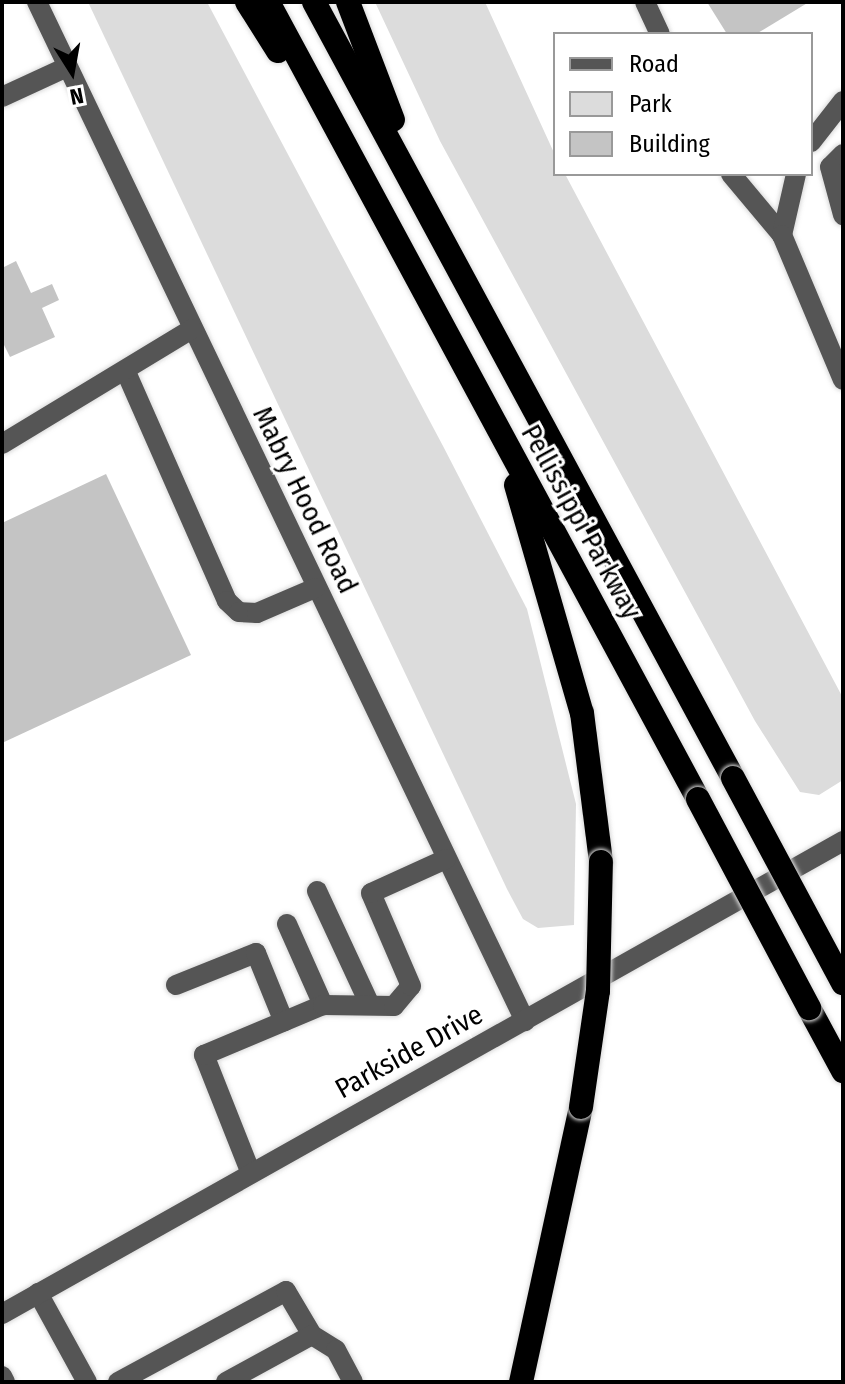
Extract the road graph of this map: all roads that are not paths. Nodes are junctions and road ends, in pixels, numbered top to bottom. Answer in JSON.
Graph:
{"nodes":[{"id":1,"x":37,"y":2,"type":"edge"},
{"id":2,"x":247,"y":2,"type":"edge"},
{"id":3,"x":268,"y":2,"type":"edge"},
{"id":4,"x":314,"y":2,"type":"edge"},
{"id":5,"x":348,"y":2,"type":"edge"},
{"id":6,"x":645,"y":2,"type":"edge"},
{"id":7,"x":659,"y":32,"type":"edge"},
{"id":8,"x":67,"y":67,"type":"junction"},
{"id":9,"x":2,"y":97,"type":"edge"},
{"id":10,"x":843,"y":101,"type":"edge"},
{"id":11,"x":813,"y":139,"type":"edge"},
{"id":12,"x":843,"y":154,"type":"edge"},
{"id":13,"x":354,"y":164,"type":"junction"},
{"id":14,"x":733,"y":176,"type":"edge"},
{"id":15,"x":796,"y":176,"type":"edge"},
{"id":16,"x":429,"y":211,"type":"junction"},
{"id":17,"x":843,"y":215,"type":"edge"},
{"id":18,"x":782,"y":235,"type":"junction"},
{"id":19,"x":192,"y":329,"type":"junction"},
{"id":20,"x":126,"y":372,"type":"junction"},
{"id":21,"x":843,"y":380,"type":"edge"},
{"id":22,"x":503,"y":441,"type":"junction"},
{"id":23,"x":2,"y":444,"type":"edge"},
{"id":24,"x":315,"y":588,"type":"junction"},
{"id":25,"x":843,"y":841,"type":"edge"},
{"id":26,"x":446,"y":859,"type":"junction"},
{"id":27,"x":317,"y":891,"type":"dead end"},
{"id":28,"x":287,"y":924,"type":"dead end"},
{"id":29,"x":843,"y":983,"type":"edge"},
{"id":30,"x":176,"y":985,"type":"dead end"},
{"id":31,"x":369,"y":1003,"type":"junction"},
{"id":32,"x":323,"y":1005,"type":"junction"},
{"id":33,"x":525,"y":1021,"type":"junction"},
{"id":34,"x":284,"y":1022,"type":"junction"},
{"id":35,"x":843,"y":1071,"type":"edge"},
{"id":36,"x":250,"y":1171,"type":"junction"},
{"id":37,"x":38,"y":1293,"type":"junction"},
{"id":38,"x":2,"y":1314,"type":"edge"},
{"id":39,"x":312,"y":1335,"type":"junction"},
{"id":40,"x":2,"y":1376,"type":"edge"},
{"id":41,"x":5,"y":1382,"type":"edge"},
{"id":42,"x":87,"y":1382,"type":"edge"},
{"id":43,"x":118,"y":1382,"type":"edge"},
{"id":44,"x":226,"y":1382,"type":"edge"},
{"id":45,"x":353,"y":1382,"type":"edge"},
{"id":46,"x":521,"y":1382,"type":"edge"}],
"edges":[{"from":1,"to":8,"type":"street","name":"Mabry Hood Road"},
{"from":2,"to":13,"type":"highway"},
{"from":3,"to":13,"type":"highway","name":"Pellissippi Parkway"},
{"from":4,"to":16,"type":"highway","name":"Pellissippi Parkway"},
{"from":5,"to":16,"type":"highway"},
{"from":6,"to":7,"type":"street"},
{"from":8,"to":9,"type":"street"},
{"from":8,"to":19,"type":"street","name":"Mabry Hood Road"},
{"from":10,"to":11,"type":"street"},
{"from":12,"to":17,"type":"street"},
{"from":13,"to":22,"type":"highway","name":"Pellissippi Parkway"},
{"from":14,"to":18,"type":"street"},
{"from":15,"to":18,"type":"street"},
{"from":16,"to":29,"type":"highway","name":"Pellissippi Parkway","bridge":true},
{"from":18,"to":21,"type":"street"},
{"from":19,"to":20,"type":"street"},
{"from":19,"to":24,"type":"street","name":"Mabry Hood Road"},
{"from":20,"to":23,"type":"street"},
{"from":20,"to":24,"type":"street"},
{"from":22,"to":35,"type":"highway","name":"Pellissippi Parkway","bridge":true},
{"from":22,"to":46,"type":"highway","bridge":true},
{"from":24,"to":26,"type":"street","name":"Mabry Hood Road"},
{"from":25,"to":33,"type":"street","name":"Parkside Drive"},
{"from":26,"to":31,"type":"street"},
{"from":26,"to":33,"type":"street","name":"Mabry Hood Road"},
{"from":27,"to":31,"type":"street"},
{"from":28,"to":32,"type":"street"},
{"from":30,"to":34,"type":"street"},
{"from":31,"to":32,"type":"street"},
{"from":32,"to":34,"type":"street"},
{"from":33,"to":36,"type":"street","name":"Parkside Drive"},
{"from":34,"to":36,"type":"street"},
{"from":36,"to":37,"type":"street","name":"Parkside Drive"},
{"from":37,"to":38,"type":"street","name":"Parkside Drive"},
{"from":37,"to":42,"type":"street"},
{"from":39,"to":43,"type":"street"},
{"from":39,"to":44,"type":"street"},
{"from":39,"to":45,"type":"street"},
{"from":40,"to":41,"type":"street"}]}
